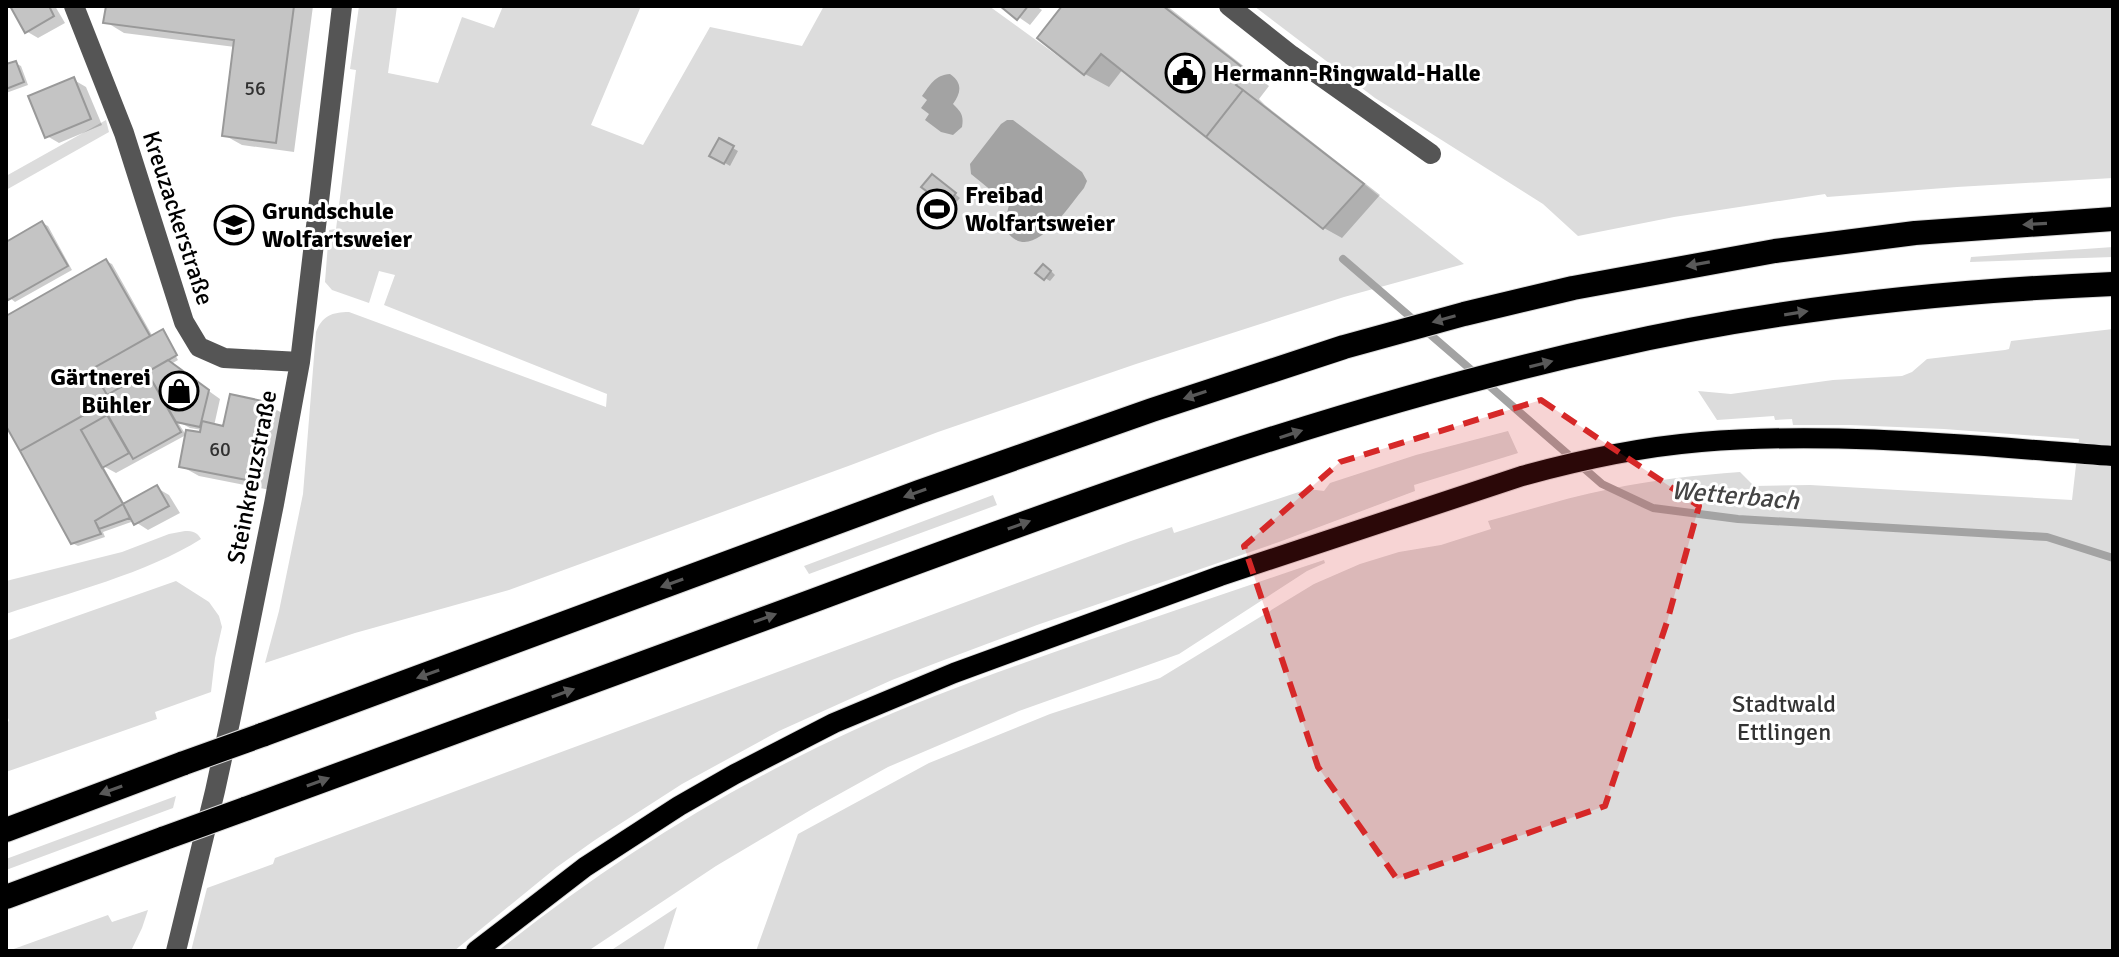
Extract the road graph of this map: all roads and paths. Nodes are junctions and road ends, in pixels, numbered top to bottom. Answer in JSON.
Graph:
{"nodes":[{"id":1,"x":74,"y":6,"type":"edge"},
{"id":2,"x":342,"y":6,"type":"edge"},
{"id":3,"x":1229,"y":6,"type":"edge"},
{"id":4,"x":1431,"y":154,"type":"dead end"},
{"id":5,"x":2113,"y":219,"type":"edge"},
{"id":6,"x":2113,"y":284,"type":"edge"},
{"id":7,"x":300,"y":362,"type":"junction"},
{"id":8,"x":2113,"y":456,"type":"edge"},
{"id":9,"x":6,"y":830,"type":"edge"},
{"id":10,"x":6,"y":897,"type":"edge"},
{"id":11,"x":176,"y":951,"type":"edge"},
{"id":12,"x":476,"y":951,"type":"edge"}],
"edges":[{"from":1,"to":7,"type":"street","name":"Kreuzackerstraße"},
{"from":2,"to":7,"type":"street","name":"Steinkreuzstraße"},
{"from":3,"to":4,"type":"street"},
{"from":5,"to":9,"type":"highway","one_way":true,"bridge":true},
{"from":10,"to":6,"type":"highway","one_way":true,"bridge":true},
{"from":7,"to":11,"type":"street","name":"Steinkreuzstraße"},
{"from":8,"to":12,"type":"main road"}]}
